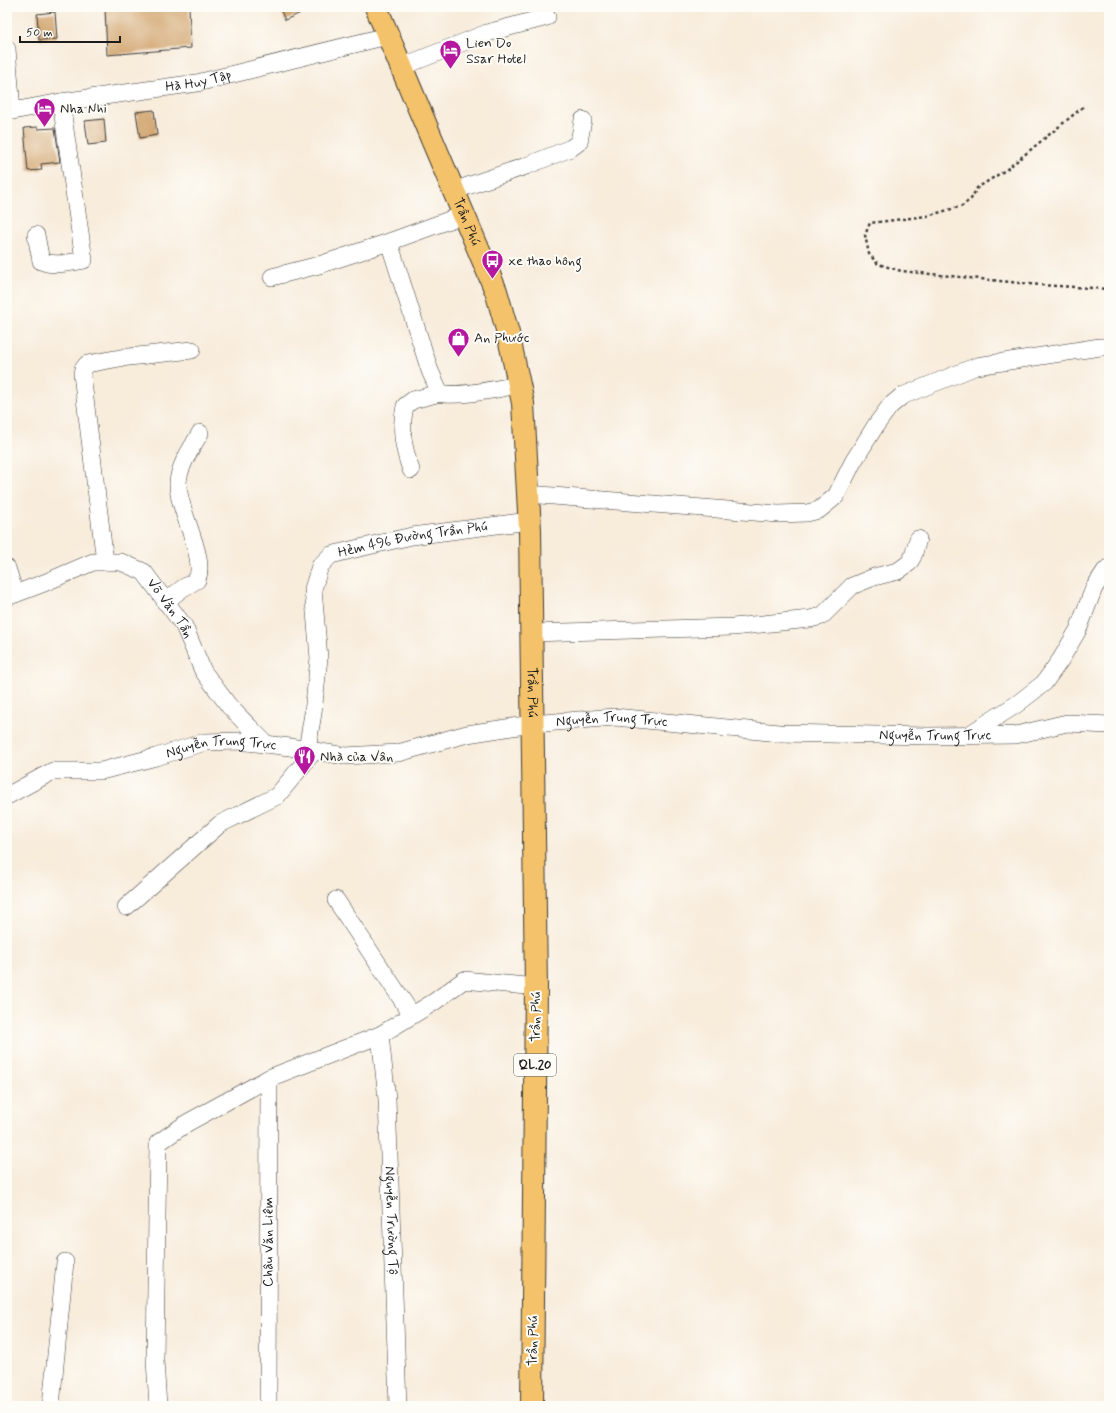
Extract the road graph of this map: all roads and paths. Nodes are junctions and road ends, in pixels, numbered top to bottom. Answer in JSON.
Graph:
{"nodes":[{"id":1,"x":376,"y":7,"type":"edge"},
{"id":2,"x":547,"y":17,"type":"dead end"},
{"id":3,"x":387,"y":36,"type":"junction"},
{"id":4,"x":7,"y":49,"type":"edge"},
{"id":5,"x":401,"y":67,"type":"junction"},
{"id":6,"x":61,"y":102,"type":"junction"},
{"id":7,"x":1083,"y":107,"type":"dead end"},
{"id":8,"x":9,"y":111,"type":"edge"},
{"id":9,"x":583,"y":120,"type":"dead end"},
{"id":10,"x":453,"y":191,"type":"junction"},
{"id":11,"x":464,"y":215,"type":"junction"},
{"id":12,"x":36,"y":235,"type":"dead end"},
{"id":13,"x":390,"y":242,"type":"junction"},
{"id":14,"x":272,"y":277,"type":"dead end"},
{"id":15,"x":1109,"y":289,"type":"edge"},
{"id":16,"x":1109,"y":348,"type":"edge"},
{"id":17,"x":192,"y":350,"type":"dead end"},
{"id":18,"x":518,"y":385,"type":"junction"},
{"id":19,"x":440,"y":393,"type":"junction"},
{"id":20,"x":200,"y":433,"type":"dead end"},
{"id":21,"x":411,"y":470,"type":"dead end"},
{"id":22,"x":528,"y":494,"type":"junction"},
{"id":23,"x":529,"y":521,"type":"junction"},
{"id":24,"x":918,"y":538,"type":"dead end"},
{"id":25,"x":105,"y":562,"type":"junction"},
{"id":26,"x":7,"y":568,"type":"edge"},
{"id":27,"x":1109,"y":568,"type":"edge"},
{"id":28,"x":11,"y":595,"type":"edge"},
{"id":29,"x":165,"y":602,"type":"junction"},
{"id":30,"x":531,"y":633,"type":"junction"},
{"id":31,"x":532,"y":724,"type":"junction"},
{"id":32,"x":1109,"y":724,"type":"edge"},
{"id":33,"x":967,"y":736,"type":"junction"},
{"id":34,"x":266,"y":744,"type":"junction"},
{"id":35,"x":310,"y":750,"type":"junction"},
{"id":36,"x":7,"y":796,"type":"edge"},
{"id":37,"x":336,"y":900,"type":"dead end"},
{"id":38,"x":126,"y":907,"type":"dead end"},
{"id":39,"x":536,"y":986,"type":"junction"},
{"id":40,"x":412,"y":1015,"type":"junction"},
{"id":41,"x":380,"y":1035,"type":"junction"},
{"id":42,"x":269,"y":1078,"type":"junction"},
{"id":43,"x":65,"y":1262,"type":"dead end"},
{"id":44,"x":51,"y":1406,"type":"edge"},
{"id":45,"x":158,"y":1406,"type":"edge"},
{"id":46,"x":268,"y":1406,"type":"edge"},
{"id":47,"x":398,"y":1406,"type":"edge"},
{"id":48,"x":532,"y":1406,"type":"edge"}],
"edges":[{"from":1,"to":3,"type":"highway","name":"Trần Phú","number":"QL.20"},
{"from":2,"to":5,"type":"street"},
{"from":3,"to":5,"type":"highway","name":"Trần Phú","number":"QL.20"},
{"from":3,"to":6,"type":"street","name":"Hà Huy Tập"},
{"from":4,"to":8,"type":"street"},
{"from":5,"to":10,"type":"highway","name":"Trần Phú","number":"QL.20"},
{"from":6,"to":8,"type":"street","name":"Hà Huy Tập"},
{"from":6,"to":12,"type":"street"},
{"from":7,"to":15,"type":"path"},
{"from":9,"to":10,"type":"street"},
{"from":10,"to":11,"type":"highway","name":"Trần Phú","number":"QL.20"},
{"from":11,"to":13,"type":"street"},
{"from":11,"to":18,"type":"highway","name":"Trần Phú","number":"QL.20"},
{"from":13,"to":14,"type":"street"},
{"from":13,"to":19,"type":"street"},
{"from":16,"to":22,"type":"street"},
{"from":17,"to":25,"type":"street"},
{"from":18,"to":19,"type":"street"},
{"from":18,"to":22,"type":"highway","name":"Trần Phú","number":"QL.20"},
{"from":19,"to":21,"type":"street"},
{"from":20,"to":29,"type":"street"},
{"from":22,"to":23,"type":"highway","name":"Trần Phú","number":"QL.20"},
{"from":23,"to":30,"type":"highway","name":"Trần Phú","number":"QL.20"},
{"from":23,"to":35,"type":"street","name":"Hẻm 496 Đường Trần Phú"},
{"from":24,"to":30,"type":"street"},
{"from":25,"to":28,"type":"street","name":"Võ Văn Tần"},
{"from":25,"to":29,"type":"street","name":"Võ Văn Tần"},
{"from":26,"to":28,"type":"street"},
{"from":27,"to":33,"type":"street"},
{"from":29,"to":34,"type":"street","name":"Võ Văn Tần"},
{"from":30,"to":31,"type":"highway","name":"Trần Phú","number":"QL.20"},
{"from":31,"to":33,"type":"street","name":"Nguyễn Trung Trực"},
{"from":31,"to":35,"type":"street","name":"Nguyễn Trung Trực"},
{"from":31,"to":39,"type":"highway","name":"Trần Phú","number":"QL.20"},
{"from":32,"to":33,"type":"street","name":"Nguyễn Trung Trực"},
{"from":34,"to":35,"type":"street","name":"Nguyễn Trung Trực"},
{"from":34,"to":36,"type":"street","name":"Nguyễn Trung Trực"},
{"from":35,"to":38,"type":"street"},
{"from":37,"to":40,"type":"street"},
{"from":39,"to":40,"type":"street"},
{"from":39,"to":48,"type":"highway","name":"Trần Phú","number":"QL.20"},
{"from":40,"to":41,"type":"street"},
{"from":41,"to":42,"type":"street"},
{"from":41,"to":47,"type":"street","name":"Nguyễn Trường Tộ"},
{"from":42,"to":45,"type":"street"},
{"from":42,"to":46,"type":"street","name":"Châu Văn Liêm"},
{"from":43,"to":44,"type":"street"}]}
